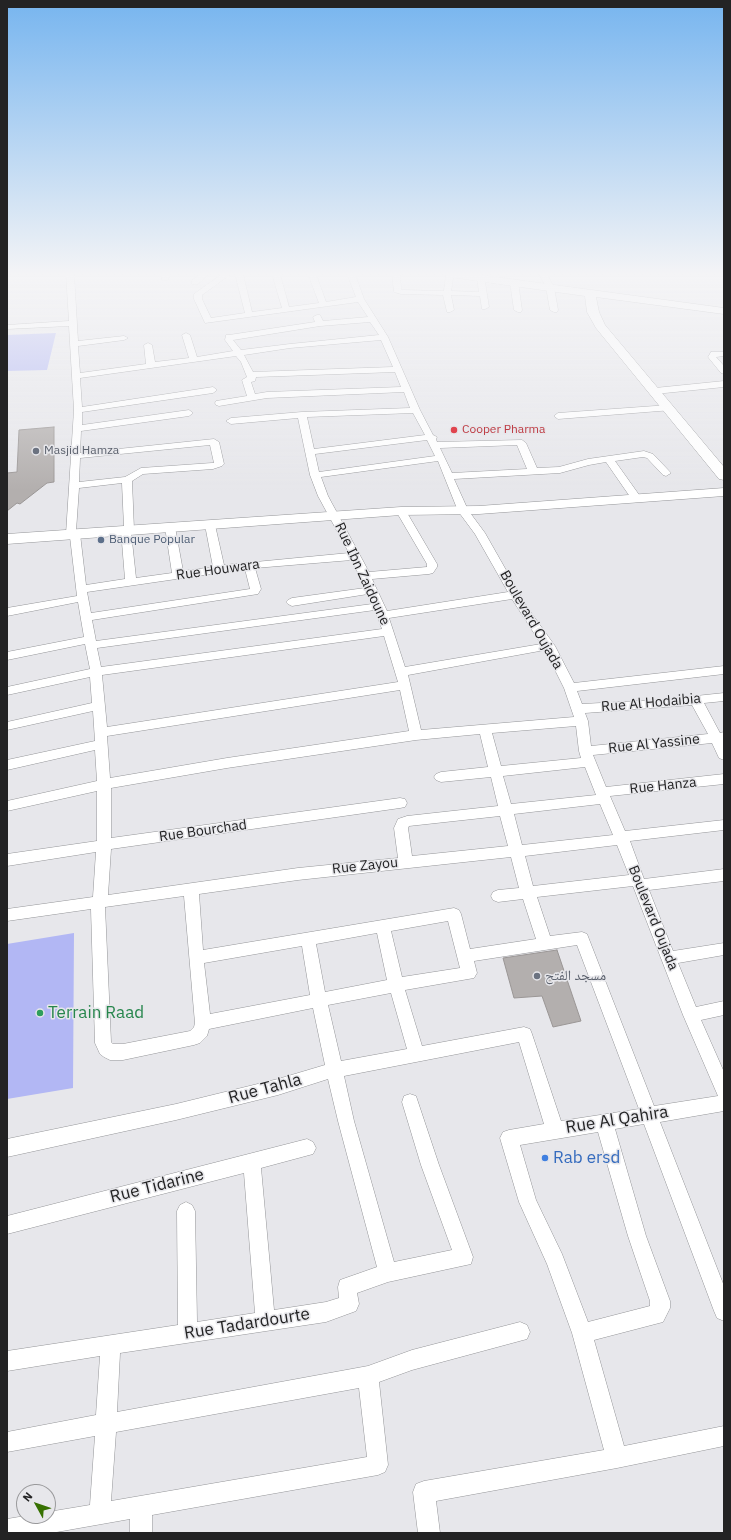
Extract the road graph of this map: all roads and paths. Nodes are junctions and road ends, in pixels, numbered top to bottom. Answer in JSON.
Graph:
{"nodes":[{"id":1,"x":148,"y":345,"type":"dead end"},
{"id":2,"x":74,"y":346,"type":"edge"},
{"id":3,"x":190,"y":346,"type":"edge"},
{"id":4,"x":233,"y":346,"type":"edge"},
{"id":5,"x":290,"y":346,"type":"edge"},
{"id":6,"x":388,"y":346,"type":"edge"},
{"id":7,"x":617,"y":346,"type":"edge"},
{"id":8,"x":239,"y":354,"type":"junction"},
{"id":9,"x":724,"y":354,"type":"edge"},
{"id":10,"x":194,"y":360,"type":"junction"},
{"id":11,"x":151,"y":366,"type":"junction"},
{"id":12,"x":398,"y":369,"type":"junction"},
{"id":13,"x":724,"y":371,"type":"edge"},
{"id":14,"x":250,"y":375,"type":"junction"},
{"id":15,"x":76,"y":376,"type":"junction"},
{"id":16,"x":724,"y":384,"type":"edge"},
{"id":17,"x":408,"y":389,"type":"junction"},
{"id":18,"x":213,"y":390,"type":"dead end"},
{"id":19,"x":655,"y":391,"type":"junction"},
{"id":20,"x":252,"y":398,"type":"junction"},
{"id":21,"x":219,"y":403,"type":"dead end"},
{"id":22,"x":670,"y":408,"type":"junction"},
{"id":23,"x":78,"y":410,"type":"junction"},
{"id":24,"x":242,"y":410,"type":"junction"},
{"id":25,"x":416,"y":410,"type":"junction"},
{"id":26,"x":190,"y":412,"type":"dead end"},
{"id":27,"x":302,"y":415,"type":"junction"},
{"id":28,"x":558,"y":416,"type":"dead end"},
{"id":29,"x":231,"y":421,"type":"dead end"},
{"id":30,"x":76,"y":429,"type":"junction"},
{"id":31,"x":433,"y":441,"type":"junction"},
{"id":32,"x":310,"y":452,"type":"junction"},
{"id":33,"x":76,"y":456,"type":"junction"},
{"id":34,"x":441,"y":458,"type":"junction"},
{"id":35,"x":609,"y":459,"type":"junction"},
{"id":36,"x":534,"y":471,"type":"junction"},
{"id":37,"x":666,"y":473,"type":"dead end"},
{"id":38,"x":315,"y":474,"type":"junction"},
{"id":39,"x":449,"y":476,"type":"junction"},
{"id":40,"x":724,"y":476,"type":"edge"},
{"id":41,"x":126,"y":480,"type":"junction"},
{"id":42,"x":75,"y":485,"type":"junction"},
{"id":43,"x":724,"y":492,"type":"edge"},
{"id":44,"x":637,"y":499,"type":"junction"},
{"id":45,"x":401,"y":511,"type":"junction"},
{"id":46,"x":463,"y":511,"type":"junction"},
{"id":47,"x":334,"y":516,"type":"junction"},
{"id":48,"x":210,"y":524,"type":"junction"},
{"id":49,"x":170,"y":527,"type":"junction"},
{"id":50,"x":128,"y":530,"type":"junction"},
{"id":51,"x":73,"y":534,"type":"junction"},
{"id":52,"x":7,"y":539,"type":"edge"},
{"id":53,"x":356,"y":556,"type":"junction"},
{"id":54,"x":249,"y":565,"type":"junction"},
{"id":55,"x":220,"y":569,"type":"junction"},
{"id":56,"x":178,"y":575,"type":"junction"},
{"id":57,"x":365,"y":576,"type":"junction"},
{"id":58,"x":131,"y":582,"type":"junction"},
{"id":59,"x":372,"y":590,"type":"junction"},
{"id":60,"x":82,"y":593,"type":"junction"},
{"id":61,"x":514,"y":595,"type":"junction"},
{"id":62,"x":292,"y":602,"type":"dead end"},
{"id":63,"x":381,"y":610,"type":"junction"},
{"id":64,"x":7,"y":612,"type":"edge"},
{"id":65,"x":87,"y":617,"type":"junction"},
{"id":66,"x":389,"y":632,"type":"junction"},
{"id":67,"x":91,"y":642,"type":"junction"},
{"id":68,"x":549,"y":646,"type":"junction"},
{"id":69,"x":7,"y":656,"type":"edge"},
{"id":70,"x":724,"y":670,"type":"edge"},
{"id":71,"x":96,"y":672,"type":"junction"},
{"id":72,"x":400,"y":672,"type":"junction"},
{"id":73,"x":405,"y":686,"type":"junction"},
{"id":74,"x":570,"y":688,"type":"junction"},
{"id":75,"x":7,"y":691,"type":"edge"},
{"id":76,"x":724,"y":697,"type":"edge"},
{"id":77,"x":695,"y":700,"type":"junction"},
{"id":78,"x":98,"y":706,"type":"junction"},
{"id":79,"x":580,"y":715,"type":"junction"},
{"id":80,"x":7,"y":726,"type":"edge"},
{"id":81,"x":485,"y":729,"type":"junction"},
{"id":82,"x":416,"y":735,"type":"junction"},
{"id":83,"x":720,"y":737,"type":"edge"},
{"id":84,"x":101,"y":738,"type":"junction"},
{"id":85,"x":724,"y":755,"type":"edge"},
{"id":86,"x":587,"y":756,"type":"junction"},
{"id":87,"x":7,"y":765,"type":"edge"},
{"id":88,"x":495,"y":772,"type":"junction"},
{"id":89,"x":441,"y":777,"type":"dead end"},
{"id":90,"x":724,"y":779,"type":"edge"},
{"id":91,"x":104,"y":785,"type":"junction"},
{"id":92,"x":603,"y":796,"type":"junction"},
{"id":93,"x":400,"y":803,"type":"dead end"},
{"id":94,"x":7,"y":806,"type":"edge"},
{"id":95,"x":507,"y":810,"type":"junction"},
{"id":96,"x":724,"y":825,"type":"edge"},
{"id":97,"x":621,"y":837,"type":"junction"},
{"id":98,"x":104,"y":844,"type":"junction"},
{"id":99,"x":516,"y":850,"type":"junction"},
{"id":100,"x":7,"y":860,"type":"edge"},
{"id":101,"x":406,"y":862,"type":"junction"},
{"id":102,"x":724,"y":875,"type":"edge"},
{"id":103,"x":638,"y":883,"type":"junction"},
{"id":104,"x":191,"y":889,"type":"junction"},
{"id":105,"x":528,"y":893,"type":"junction"},
{"id":106,"x":498,"y":896,"type":"dead end"},
{"id":107,"x":99,"y":903,"type":"junction"},
{"id":108,"x":7,"y":915,"type":"edge"},
{"id":109,"x":383,"y":926,"type":"junction"},
{"id":110,"x":308,"y":940,"type":"junction"},
{"id":111,"x":546,"y":944,"type":"junction"},
{"id":112,"x":724,"y":949,"type":"edge"},
{"id":113,"x":464,"y":956,"type":"junction"},
{"id":114,"x":196,"y":958,"type":"junction"},
{"id":115,"x":669,"y":958,"type":"junction"},
{"id":116,"x":396,"y":985,"type":"junction"},
{"id":117,"x":319,"y":1001,"type":"junction"},
{"id":118,"x":724,"y":1008,"type":"edge"},
{"id":119,"x":691,"y":1015,"type":"junction"},
{"id":120,"x":203,"y":1024,"type":"junction"},
{"id":121,"x":416,"y":1053,"type":"junction"},
{"id":122,"x":334,"y":1070,"type":"junction"},
{"id":123,"x":724,"y":1091,"type":"edge"},
{"id":124,"x":410,"y":1102,"type":"dead end"},
{"id":125,"x":724,"y":1103,"type":"edge"},
{"id":126,"x":648,"y":1114,"type":"junction"},
{"id":127,"x":604,"y":1122,"type":"junction"},
{"id":128,"x":555,"y":1130,"type":"junction"},
{"id":129,"x":7,"y":1148,"type":"edge"},
{"id":130,"x":307,"y":1148,"type":"dead end"},
{"id":131,"x":252,"y":1161,"type":"junction"},
{"id":132,"x":186,"y":1211,"type":"dead end"},
{"id":133,"x":7,"y":1224,"type":"edge"},
{"id":134,"x":388,"y":1273,"type":"junction"},
{"id":135,"x":724,"y":1311,"type":"edge"},
{"id":136,"x":265,"y":1320,"type":"junction"},
{"id":137,"x":520,"y":1332,"type":"dead end"},
{"id":138,"x":188,"y":1333,"type":"junction"},
{"id":139,"x":582,"y":1333,"type":"junction"},
{"id":140,"x":111,"y":1345,"type":"junction"},
{"id":141,"x":7,"y":1361,"type":"edge"},
{"id":142,"x":368,"y":1376,"type":"junction"},
{"id":143,"x":106,"y":1423,"type":"junction"},
{"id":144,"x":724,"y":1436,"type":"edge"},
{"id":145,"x":7,"y":1442,"type":"edge"},
{"id":146,"x":617,"y":1458,"type":"junction"},
{"id":147,"x":142,"y":1506,"type":"junction"},
{"id":148,"x":100,"y":1513,"type":"junction"},
{"id":149,"x":7,"y":1530,"type":"edge"},
{"id":150,"x":141,"y":1533,"type":"edge"},
{"id":151,"x":429,"y":1533,"type":"edge"}],
"edges":[{"from":1,"to":11,"type":"street"},
{"from":2,"to":15,"type":"street"},
{"from":3,"to":10,"type":"street"},
{"from":4,"to":8,"type":"street"},
{"from":5,"to":8,"type":"street"},
{"from":6,"to":12,"type":"street","name":"Boulevard Oujada"},
{"from":7,"to":19,"type":"street"},
{"from":8,"to":10,"type":"street"},
{"from":8,"to":14,"type":"street"},
{"from":9,"to":13,"type":"street"},
{"from":10,"to":11,"type":"street"},
{"from":11,"to":15,"type":"street"},
{"from":12,"to":14,"type":"street"},
{"from":12,"to":17,"type":"street","name":"Boulevard Oujada"},
{"from":14,"to":20,"type":"street"},
{"from":15,"to":23,"type":"street"},
{"from":16,"to":19,"type":"street"},
{"from":17,"to":20,"type":"street"},
{"from":17,"to":25,"type":"street","name":"Boulevard Oujada"},
{"from":18,"to":23,"type":"street"},
{"from":19,"to":22,"type":"street"},
{"from":20,"to":24,"type":"street"},
{"from":21,"to":24,"type":"street"},
{"from":22,"to":28,"type":"street"},
{"from":22,"to":40,"type":"street"},
{"from":23,"to":30,"type":"street"},
{"from":24,"to":27,"type":"street"},
{"from":24,"to":29,"type":"street"},
{"from":25,"to":27,"type":"street"},
{"from":25,"to":31,"type":"street","name":"Boulevard Oujada"},
{"from":26,"to":30,"type":"street"},
{"from":27,"to":32,"type":"street","name":"Rue Ibn Zaidoune"},
{"from":30,"to":33,"type":"street"},
{"from":31,"to":32,"type":"street"},
{"from":31,"to":34,"type":"street","name":"Boulevard Oujada"},
{"from":31,"to":36,"type":"street"},
{"from":32,"to":38,"type":"street","name":"Rue Ibn Zaidoune"},
{"from":33,"to":41,"type":"street"},
{"from":33,"to":42,"type":"street"},
{"from":34,"to":38,"type":"street"},
{"from":34,"to":39,"type":"street","name":"Boulevard Oujada"},
{"from":35,"to":36,"type":"street"},
{"from":35,"to":37,"type":"street"},
{"from":35,"to":44,"type":"street"},
{"from":36,"to":39,"type":"street"},
{"from":38,"to":47,"type":"street","name":"Rue Ibn Zaidoune"},
{"from":39,"to":46,"type":"street","name":"Boulevard Oujada"},
{"from":41,"to":42,"type":"street"},
{"from":41,"to":50,"type":"street"},
{"from":42,"to":51,"type":"street"},
{"from":43,"to":44,"type":"street"},
{"from":44,"to":46,"type":"street"},
{"from":45,"to":46,"type":"street"},
{"from":45,"to":47,"type":"street"},
{"from":45,"to":57,"type":"street"},
{"from":46,"to":61,"type":"street","name":"Boulevard Oujada"},
{"from":47,"to":48,"type":"street"},
{"from":47,"to":53,"type":"street","name":"Rue Ibn Zaidoune"},
{"from":48,"to":49,"type":"street"},
{"from":48,"to":55,"type":"street"},
{"from":49,"to":50,"type":"street"},
{"from":49,"to":56,"type":"street"},
{"from":50,"to":51,"type":"street"},
{"from":50,"to":58,"type":"street"},
{"from":51,"to":52,"type":"street"},
{"from":51,"to":60,"type":"street"},
{"from":53,"to":54,"type":"street","name":"Rue Houwara"},
{"from":53,"to":57,"type":"street","name":"Rue Ibn Zaidoune"},
{"from":54,"to":55,"type":"street","name":"Rue Houwara"},
{"from":54,"to":65,"type":"street"},
{"from":55,"to":56,"type":"street","name":"Rue Houwara"},
{"from":56,"to":58,"type":"street","name":"Rue Houwara"},
{"from":57,"to":59,"type":"street","name":"Rue Ibn Zaidoune"},
{"from":58,"to":60,"type":"street","name":"Rue Houwara"},
{"from":59,"to":62,"type":"street"},
{"from":59,"to":63,"type":"street","name":"Rue Ibn Zaidoune"},
{"from":60,"to":64,"type":"street","name":"Rue Houwara"},
{"from":60,"to":65,"type":"street"},
{"from":61,"to":63,"type":"street"},
{"from":61,"to":68,"type":"street","name":"Boulevard Oujada"},
{"from":63,"to":66,"type":"street","name":"Rue Ibn Zaidoune"},
{"from":63,"to":67,"type":"street"},
{"from":65,"to":67,"type":"street"},
{"from":66,"to":71,"type":"street"},
{"from":66,"to":72,"type":"street","name":"Rue Ibn Zaidoune"},
{"from":67,"to":69,"type":"street"},
{"from":67,"to":71,"type":"street"},
{"from":68,"to":72,"type":"street"},
{"from":68,"to":74,"type":"street","name":"Boulevard Oujada"},
{"from":70,"to":74,"type":"street"},
{"from":71,"to":75,"type":"street"},
{"from":71,"to":78,"type":"street"},
{"from":72,"to":73,"type":"street","name":"Rue Ibn Zaidoune"},
{"from":73,"to":82,"type":"street","name":"Rue Ibn Zaidoune"},
{"from":73,"to":84,"type":"street"},
{"from":74,"to":79,"type":"street","name":"Boulevard Oujada"},
{"from":76,"to":77,"type":"street","name":"Rue Al Hodaibia"},
{"from":77,"to":79,"type":"street","name":"Rue Al Hodaibia"},
{"from":77,"to":83,"type":"street"},
{"from":78,"to":80,"type":"street"},
{"from":78,"to":84,"type":"street"},
{"from":79,"to":81,"type":"street","name":"Rue Al Hodaibia"},
{"from":79,"to":86,"type":"street","name":"Boulevard Oujada"},
{"from":81,"to":82,"type":"street","name":"Rue Al Hodaibia"},
{"from":81,"to":88,"type":"street"},
{"from":82,"to":91,"type":"street","name":"Rue Al Hodaibia"},
{"from":83,"to":85,"type":"street"},
{"from":83,"to":86,"type":"street","name":"Rue Al Yassine"},
{"from":84,"to":87,"type":"street"},
{"from":84,"to":91,"type":"street"},
{"from":86,"to":88,"type":"street","name":"Rue Al Yassine"},
{"from":86,"to":92,"type":"street","name":"Boulevard Oujada"},
{"from":88,"to":89,"type":"street","name":"Rue Al Yassine"},
{"from":88,"to":95,"type":"street"},
{"from":90,"to":92,"type":"street","name":"Rue Hanza"},
{"from":91,"to":94,"type":"street","name":"Rue Al Hodaibia"},
{"from":91,"to":98,"type":"street"},
{"from":92,"to":95,"type":"street","name":"Rue Hanza"},
{"from":92,"to":97,"type":"street","name":"Boulevard Oujada"},
{"from":93,"to":98,"type":"street","name":"Rue Bourchad"},
{"from":95,"to":99,"type":"street"},
{"from":95,"to":101,"type":"street","name":"Rue Hanza"},
{"from":96,"to":97,"type":"street","name":"Rue Zayou"},
{"from":97,"to":99,"type":"street","name":"Rue Zayou"},
{"from":97,"to":103,"type":"street","name":"Boulevard Oujada"},
{"from":98,"to":100,"type":"street","name":"Rue Bourchad"},
{"from":98,"to":107,"type":"street"},
{"from":99,"to":101,"type":"street","name":"Rue Zayou"},
{"from":99,"to":105,"type":"street"},
{"from":101,"to":104,"type":"street","name":"Rue Zayou"},
{"from":102,"to":103,"type":"street"},
{"from":103,"to":105,"type":"street"},
{"from":103,"to":115,"type":"street","name":"Boulevard Oujada"},
{"from":104,"to":107,"type":"street","name":"Rue Zayou"},
{"from":104,"to":114,"type":"street"},
{"from":105,"to":106,"type":"street"},
{"from":105,"to":111,"type":"street"},
{"from":107,"to":108,"type":"street","name":"Rue Zayou"},
{"from":107,"to":120,"type":"street"},
{"from":109,"to":110,"type":"street"},
{"from":109,"to":113,"type":"street"},
{"from":109,"to":116,"type":"street"},
{"from":110,"to":114,"type":"street"},
{"from":110,"to":117,"type":"street"},
{"from":111,"to":113,"type":"street"},
{"from":111,"to":126,"type":"street"},
{"from":112,"to":115,"type":"street"},
{"from":113,"to":116,"type":"street"},
{"from":114,"to":120,"type":"street"},
{"from":115,"to":119,"type":"street","name":"Boulevard Oujada"},
{"from":116,"to":117,"type":"street"},
{"from":116,"to":121,"type":"street"},
{"from":117,"to":120,"type":"street"},
{"from":117,"to":122,"type":"street"},
{"from":118,"to":119,"type":"street"},
{"from":119,"to":123,"type":"street","name":"Boulevard Oujada"},
{"from":121,"to":122,"type":"street","name":"Rue Tahla"},
{"from":121,"to":128,"type":"street","name":"Rue Tahla"},
{"from":122,"to":129,"type":"street","name":"Rue Tahla"},
{"from":122,"to":134,"type":"street"},
{"from":124,"to":134,"type":"street","name":"Rue Tadardourte"},
{"from":125,"to":126,"type":"street","name":"Rue Al Qahira"},
{"from":126,"to":127,"type":"street","name":"Rue Al Qahira"},
{"from":126,"to":135,"type":"street"},
{"from":127,"to":128,"type":"street","name":"Rue Al Qahira"},
{"from":127,"to":139,"type":"street"},
{"from":128,"to":139,"type":"street","name":"Rue Al Qahira"},
{"from":130,"to":131,"type":"street","name":"Rue Tidarine"},
{"from":131,"to":133,"type":"street","name":"Rue Tidarine"},
{"from":131,"to":136,"type":"street"},
{"from":132,"to":138,"type":"street"},
{"from":134,"to":136,"type":"street","name":"Rue Tadardourte"},
{"from":136,"to":138,"type":"street","name":"Rue Tadardourte"},
{"from":137,"to":142,"type":"street"},
{"from":138,"to":140,"type":"street","name":"Rue Tadardourte"},
{"from":139,"to":146,"type":"street"},
{"from":140,"to":141,"type":"street","name":"Rue Tadardourte"},
{"from":140,"to":143,"type":"street"},
{"from":142,"to":143,"type":"street"},
{"from":142,"to":147,"type":"street"},
{"from":143,"to":145,"type":"street"},
{"from":143,"to":148,"type":"street"},
{"from":144,"to":146,"type":"street"},
{"from":146,"to":151,"type":"street"},
{"from":147,"to":148,"type":"street"},
{"from":147,"to":150,"type":"street"},
{"from":148,"to":149,"type":"street"}]}
